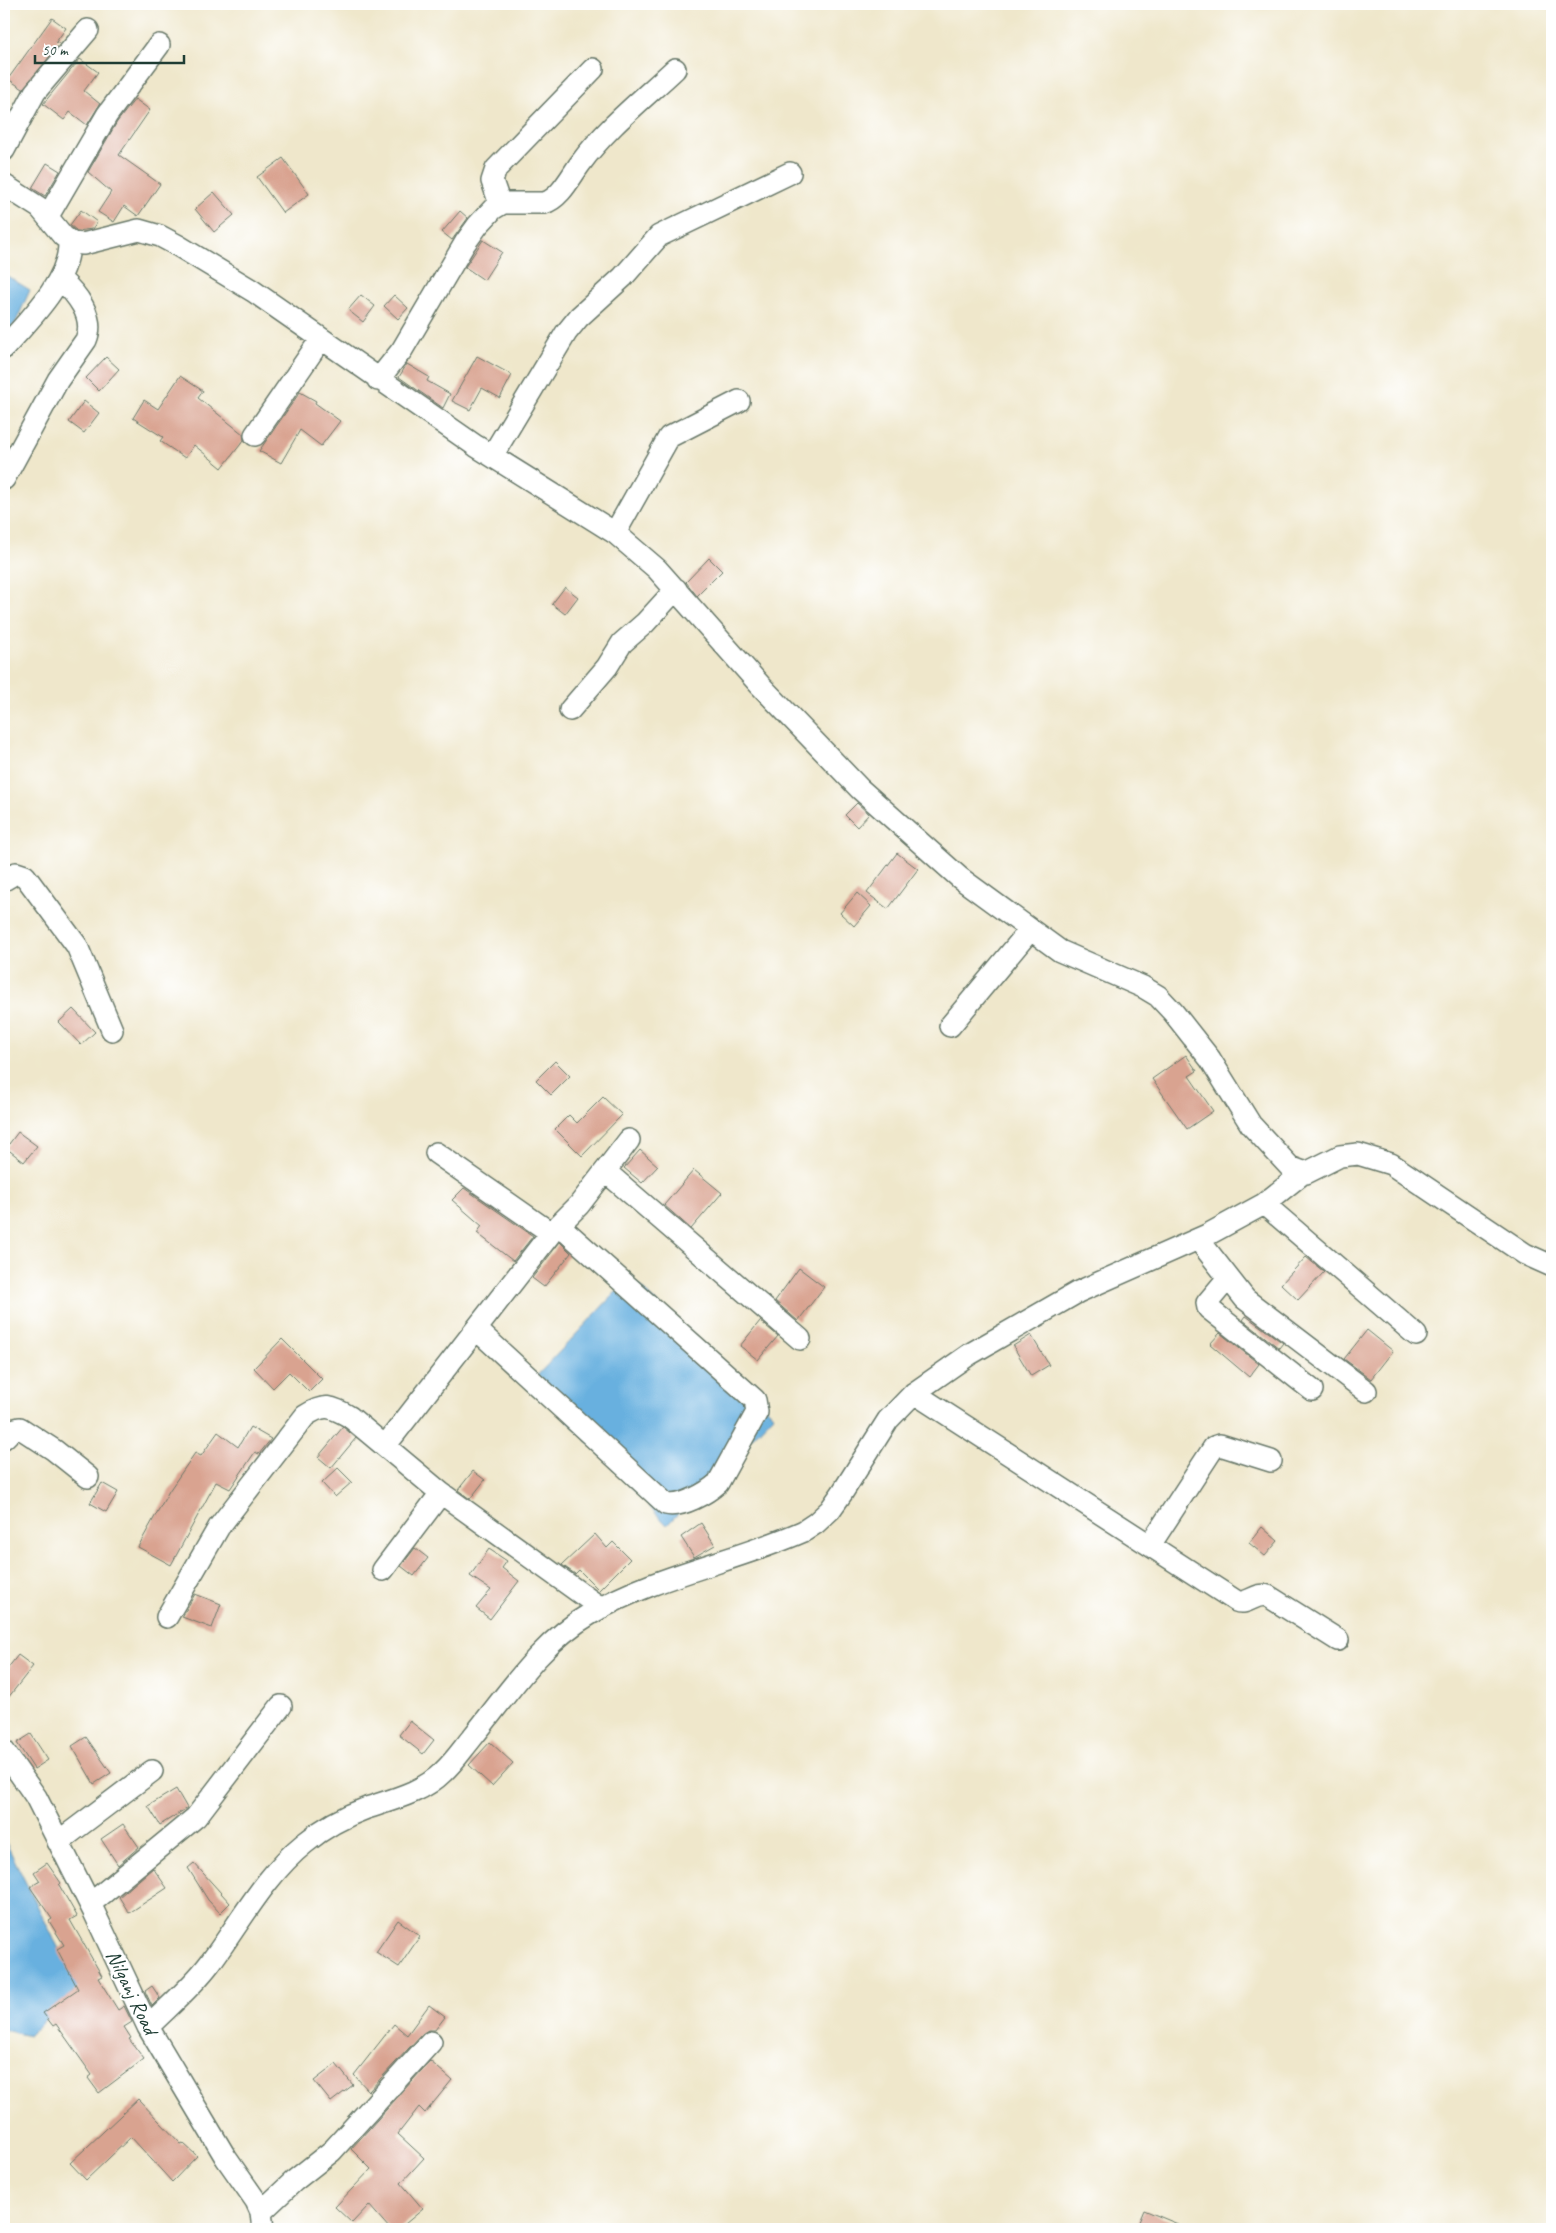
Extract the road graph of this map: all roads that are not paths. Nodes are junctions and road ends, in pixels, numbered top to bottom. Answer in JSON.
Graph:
{"nodes":[{"id":1,"x":88,"y":30,"type":"dead end"},
{"id":2,"x":159,"y":45,"type":"dead end"},
{"id":3,"x":593,"y":69,"type":"dead end"},
{"id":4,"x":675,"y":69,"type":"dead end"},
{"id":5,"x":4,"y":150,"type":"edge"},
{"id":6,"x":790,"y":173,"type":"dead end"},
{"id":7,"x":4,"y":185,"type":"edge"},
{"id":8,"x":500,"y":204,"type":"junction"},
{"id":9,"x":48,"y":216,"type":"junction"},
{"id":10,"x":69,"y":242,"type":"junction"},
{"id":11,"x":60,"y":279,"type":"junction"},
{"id":12,"x":321,"y":339,"type":"junction"},
{"id":13,"x":4,"y":348,"type":"edge"},
{"id":14,"x":378,"y":380,"type":"junction"},
{"id":15,"x":739,"y":401,"type":"dead end"},
{"id":16,"x":255,"y":435,"type":"dead end"},
{"id":17,"x":492,"y":456,"type":"junction"},
{"id":18,"x":4,"y":480,"type":"edge"},
{"id":19,"x":614,"y":533,"type":"junction"},
{"id":20,"x":676,"y":589,"type":"junction"},
{"id":21,"x":570,"y":710,"type":"dead end"},
{"id":22,"x":4,"y":880,"type":"edge"},
{"id":23,"x":1030,"y":930,"type":"junction"},
{"id":24,"x":950,"y":1026,"type":"dead end"},
{"id":25,"x":112,"y":1030,"type":"dead end"},
{"id":26,"x":629,"y":1140,"type":"dead end"},
{"id":27,"x":436,"y":1153,"type":"dead end"},
{"id":28,"x":605,"y":1170,"type":"junction"},
{"id":29,"x":1302,"y":1173,"type":"junction"},
{"id":30,"x":1264,"y":1204,"type":"junction"},
{"id":31,"x":555,"y":1229,"type":"junction"},
{"id":32,"x":1198,"y":1239,"type":"junction"},
{"id":33,"x":1552,"y":1266,"type":"edge"},
{"id":34,"x":1228,"y":1278,"type":"junction"},
{"id":35,"x":476,"y":1329,"type":"junction"},
{"id":36,"x":1416,"y":1334,"type":"dead end"},
{"id":37,"x":800,"y":1339,"type":"dead end"},
{"id":38,"x":1312,"y":1390,"type":"dead end"},
{"id":39,"x":1366,"y":1392,"type":"dead end"},
{"id":40,"x":914,"y":1393,"type":"junction"},
{"id":41,"x":4,"y":1438,"type":"edge"},
{"id":42,"x":385,"y":1446,"type":"junction"},
{"id":43,"x":1271,"y":1461,"type":"dead end"},
{"id":44,"x":88,"y":1477,"type":"dead end"},
{"id":45,"x":441,"y":1493,"type":"junction"},
{"id":46,"x":1150,"y":1546,"type":"junction"},
{"id":47,"x":383,"y":1570,"type":"dead end"},
{"id":48,"x":601,"y":1608,"type":"junction"},
{"id":49,"x":167,"y":1617,"type":"dead end"},
{"id":50,"x":1338,"y":1640,"type":"dead end"},
{"id":51,"x":281,"y":1706,"type":"dead end"},
{"id":52,"x":4,"y":1751,"type":"edge"},
{"id":53,"x":152,"y":1771,"type":"dead end"},
{"id":54,"x":58,"y":1842,"type":"junction"},
{"id":55,"x":90,"y":1904,"type":"junction"},
{"id":56,"x":148,"y":2027,"type":"junction"},
{"id":57,"x":431,"y":2042,"type":"dead end"},
{"id":58,"x":262,"y":2221,"type":"edge"}],
"edges":[{"from":1,"to":5,"type":"street"},
{"from":2,"to":9,"type":"street"},
{"from":3,"to":8,"type":"street"},
{"from":4,"to":8,"type":"street"},
{"from":6,"to":17,"type":"street"},
{"from":7,"to":9,"type":"street"},
{"from":8,"to":14,"type":"street"},
{"from":9,"to":10,"type":"street"},
{"from":10,"to":11,"type":"street"},
{"from":10,"to":12,"type":"street"},
{"from":11,"to":13,"type":"street"},
{"from":11,"to":18,"type":"street"},
{"from":12,"to":14,"type":"street"},
{"from":12,"to":16,"type":"street"},
{"from":14,"to":17,"type":"street"},
{"from":15,"to":19,"type":"street"},
{"from":17,"to":19,"type":"street"},
{"from":19,"to":20,"type":"street"},
{"from":20,"to":21,"type":"street"},
{"from":20,"to":23,"type":"street"},
{"from":22,"to":25,"type":"street"},
{"from":23,"to":24,"type":"street"},
{"from":23,"to":29,"type":"street"},
{"from":26,"to":28,"type":"street"},
{"from":27,"to":31,"type":"street"},
{"from":28,"to":31,"type":"street"},
{"from":28,"to":37,"type":"street"},
{"from":29,"to":30,"type":"street"},
{"from":29,"to":33,"type":"street"},
{"from":30,"to":32,"type":"street"},
{"from":30,"to":36,"type":"street"},
{"from":31,"to":35,"type":"street"},
{"from":31,"to":35,"type":"street"},
{"from":32,"to":34,"type":"street"},
{"from":32,"to":40,"type":"street"},
{"from":34,"to":38,"type":"street"},
{"from":34,"to":39,"type":"street"},
{"from":35,"to":42,"type":"street"},
{"from":40,"to":46,"type":"street"},
{"from":40,"to":48,"type":"street"},
{"from":41,"to":44,"type":"street"},
{"from":42,"to":45,"type":"street"},
{"from":42,"to":49,"type":"street"},
{"from":43,"to":46,"type":"street"},
{"from":45,"to":47,"type":"street"},
{"from":45,"to":48,"type":"street"},
{"from":46,"to":50,"type":"street"},
{"from":48,"to":56,"type":"street"},
{"from":51,"to":55,"type":"street"},
{"from":52,"to":54,"type":"street","name":"Nilganj Road"},
{"from":53,"to":54,"type":"street"},
{"from":54,"to":55,"type":"street","name":"Nilganj Road"},
{"from":55,"to":56,"type":"street","name":"Nilganj Road"},
{"from":56,"to":58,"type":"street","name":"Nilganj Road"},
{"from":57,"to":58,"type":"street"}]}
